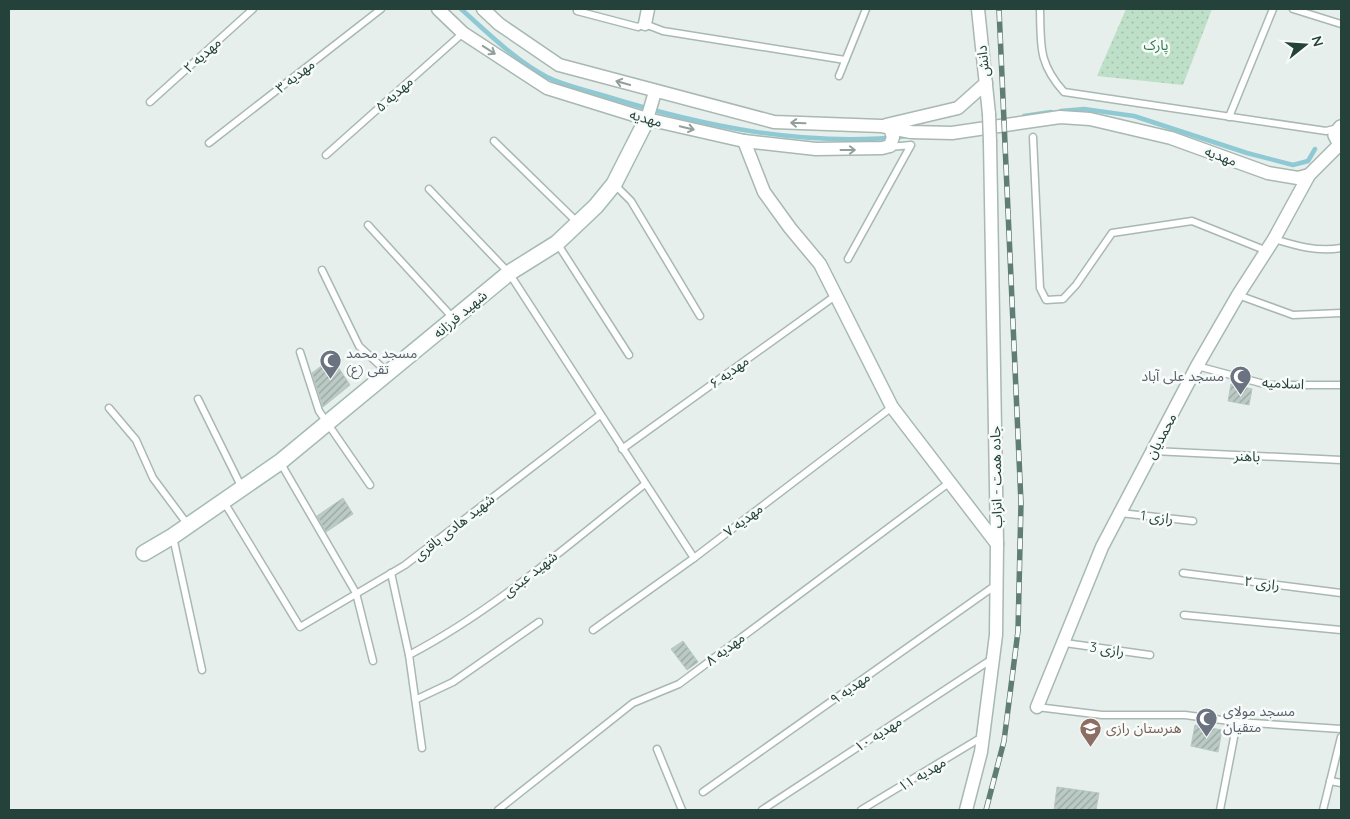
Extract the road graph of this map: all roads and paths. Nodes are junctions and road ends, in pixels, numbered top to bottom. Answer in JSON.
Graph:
{"nodes":[{"id":1,"x":253,"y":9,"type":"edge"},
{"id":2,"x":381,"y":9,"type":"edge"},
{"id":3,"x":438,"y":9,"type":"edge"},
{"id":4,"x":483,"y":9,"type":"edge"},
{"id":5,"x":648,"y":9,"type":"edge"},
{"id":6,"x":866,"y":9,"type":"edge"},
{"id":7,"x":978,"y":9,"type":"edge"},
{"id":8,"x":1040,"y":9,"type":"edge"},
{"id":9,"x":1273,"y":9,"type":"edge"},
{"id":10,"x":1292,"y":9,"type":"edge"},
{"id":11,"x":577,"y":11,"type":"dead end"},
{"id":12,"x":645,"y":24,"type":"junction"},
{"id":13,"x":1341,"y":24,"type":"edge"},
{"id":14,"x":463,"y":33,"type":"junction"},
{"id":15,"x":845,"y":60,"type":"junction"},
{"id":16,"x":839,"y":76,"type":"dead end"},
{"id":17,"x":986,"y":82,"type":"junction"},
{"id":18,"x":655,"y":92,"type":"junction"},
{"id":19,"x":150,"y":102,"type":"dead end"},
{"id":20,"x":1229,"y":116,"type":"junction"},
{"id":21,"x":647,"y":119,"type":"junction"},
{"id":22,"x":886,"y":127,"type":"junction"},
{"id":23,"x":1341,"y":128,"type":"edge"},
{"id":24,"x":1033,"y":137,"type":"dead end"},
{"id":25,"x":494,"y":141,"type":"dead end"},
{"id":26,"x":744,"y":141,"type":"junction"},
{"id":27,"x":990,"y":142,"type":"joint"},
{"id":28,"x":209,"y":143,"type":"dead end"},
{"id":29,"x":1340,"y":144,"type":"edge"},
{"id":30,"x":883,"y":148,"type":"junction"},
{"id":31,"x":326,"y":156,"type":"dead end"},
{"id":32,"x":1309,"y":176,"type":"junction"},
{"id":33,"x":614,"y":184,"type":"junction"},
{"id":34,"x":429,"y":189,"type":"dead end"},
{"id":35,"x":578,"y":223,"type":"junction"},
{"id":36,"x":368,"y":225,"type":"dead end"},
{"id":37,"x":1274,"y":239,"type":"junction"},
{"id":38,"x":557,"y":243,"type":"junction"},
{"id":39,"x":1341,"y":248,"type":"edge"},
{"id":40,"x":1267,"y":251,"type":"junction"},
{"id":41,"x":848,"y":259,"type":"dead end"},
{"id":42,"x":322,"y":270,"type":"dead end"},
{"id":43,"x":509,"y":273,"type":"junction"},
{"id":44,"x":1238,"y":295,"type":"junction"},
{"id":45,"x":835,"y":296,"type":"junction"},
{"id":46,"x":1341,"y":313,"type":"edge"},
{"id":47,"x":700,"y":316,"type":"dead end"},
{"id":48,"x":454,"y":320,"type":"junction"},
{"id":49,"x":300,"y":352,"type":"dead end"},
{"id":50,"x":629,"y":355,"type":"dead end"},
{"id":51,"x":1197,"y":366,"type":"junction"},
{"id":52,"x":388,"y":373,"type":"junction"},
{"id":53,"x":1341,"y":384,"type":"edge"},
{"id":54,"x":198,"y":398,"type":"dead end"},
{"id":55,"x":892,"y":407,"type":"junction"},
{"id":56,"x":109,"y":408,"type":"dead end"},
{"id":57,"x":600,"y":415,"type":"junction"},
{"id":58,"x":328,"y":423,"type":"junction"},
{"id":59,"x":622,"y":449,"type":"junction"},
{"id":60,"x":1153,"y":451,"type":"junction"},
{"id":61,"x":1341,"y":460,"type":"edge"},
{"id":62,"x":280,"y":462,"type":"junction"},
{"id":63,"x":950,"y":482,"type":"junction"},
{"id":64,"x":645,"y":484,"type":"junction"},
{"id":65,"x":370,"y":485,"type":"dead end"},
{"id":66,"x":242,"y":488,"type":"junction"},
{"id":67,"x":223,"y":501,"type":"junction"},
{"id":68,"x":1120,"y":513,"type":"junction"},
{"id":69,"x":1193,"y":521,"type":"dead end"},
{"id":70,"x":188,"y":525,"type":"junction"},
{"id":71,"x":173,"y":536,"type":"junction"},
{"id":72,"x":997,"y":544,"type":"junction"},
{"id":73,"x":144,"y":553,"type":"dead end"},
{"id":74,"x":694,"y":558,"type":"junction"},
{"id":75,"x":391,"y":573,"type":"junction"},
{"id":76,"x":1183,"y":574,"type":"dead end"},
{"id":77,"x":997,"y":584,"type":"junction"},
{"id":78,"x":356,"y":593,"type":"junction"},
{"id":79,"x":1341,"y":593,"type":"edge"},
{"id":80,"x":1184,"y":615,"type":"dead end"},
{"id":81,"x":539,"y":622,"type":"dead end"},
{"id":82,"x":593,"y":630,"type":"dead end"},
{"id":83,"x":1341,"y":630,"type":"edge"},
{"id":84,"x":1065,"y":643,"type":"junction"},
{"id":85,"x":409,"y":655,"type":"junction"},
{"id":86,"x":1150,"y":655,"type":"dead end"},
{"id":87,"x":993,"y":659,"type":"junction"},
{"id":88,"x":373,"y":661,"type":"dead end"},
{"id":89,"x":202,"y":670,"type":"dead end"},
{"id":90,"x":417,"y":699,"type":"junction"},
{"id":91,"x":1037,"y":708,"type":"joint"},
{"id":92,"x":1237,"y":722,"type":"junction"},
{"id":93,"x":1341,"y":728,"type":"edge"},
{"id":94,"x":983,"y":737,"type":"junction"},
{"id":95,"x":1341,"y":737,"type":"edge"},
{"id":96,"x":422,"y":748,"type":"dead end"},
{"id":97,"x":657,"y":749,"type":"dead end"},
{"id":98,"x":1330,"y":781,"type":"junction"},
{"id":99,"x":1341,"y":783,"type":"edge"},
{"id":100,"x":702,"y":792,"type":"dead end"},
{"id":101,"x":498,"y":810,"type":"edge"},
{"id":102,"x":682,"y":810,"type":"edge"},
{"id":103,"x":762,"y":810,"type":"edge"},
{"id":104,"x":861,"y":810,"type":"edge"},
{"id":105,"x":966,"y":810,"type":"edge"},
{"id":106,"x":1220,"y":810,"type":"edge"},
{"id":107,"x":1323,"y":810,"type":"edge"}],
"edges":[{"from":1,"to":19,"type":"lane","name":"مهدیه ۲"},
{"from":2,"to":28,"type":"lane","name":"مهدیه ۳"},
{"from":3,"to":14,"type":"street","name":"مهدیه"},
{"from":18,"to":4,"type":"street","one_way":true},
{"from":5,"to":12,"type":"street"},
{"from":6,"to":15,"type":"lane"},
{"from":7,"to":17,"type":"street","name":"دانش"},
{"from":8,"to":20,"type":"lane"},
{"from":9,"to":20,"type":"lane"},
{"from":10,"to":13,"type":"lane"},
{"from":11,"to":12,"type":"lane"},
{"from":12,"to":15,"type":"lane"},
{"from":14,"to":21,"type":"street","name":"مهدیه","one_way":true},
{"from":14,"to":31,"type":"lane","name":"مهدیه ۵"},
{"from":15,"to":16,"type":"lane"},
{"from":17,"to":22,"type":"street"},
{"from":17,"to":27,"type":"street","name":"دانش","bridge":true},
{"from":18,"to":21,"type":"street"},
{"from":22,"to":18,"type":"street","one_way":true},
{"from":20,"to":23,"type":"lane"},
{"from":21,"to":26,"type":"street","name":"مهدیه","one_way":true},
{"from":21,"to":33,"type":"street","name":"شهید فرزانه"},
{"from":22,"to":30,"type":"street"},
{"from":22,"to":32,"type":"street","name":"مهدیه"},
{"from":23,"to":29,"type":"street"},
{"from":24,"to":40,"type":"lane"},
{"from":25,"to":35,"type":"lane"},
{"from":26,"to":30,"type":"street","name":"مهدیه","one_way":true},
{"from":26,"to":45,"type":"street"},
{"from":27,"to":72,"type":"street","name":"جاده همت - انزاب"},
{"from":29,"to":32,"type":"street"},
{"from":30,"to":41,"type":"lane"},
{"from":32,"to":37,"type":"street","name":"محمدیان"},
{"from":33,"to":35,"type":"street","name":"شهید فرزانه"},
{"from":33,"to":47,"type":"lane"},
{"from":34,"to":43,"type":"lane"},
{"from":35,"to":38,"type":"street","name":"شهید فرزانه"},
{"from":36,"to":48,"type":"lane"},
{"from":37,"to":39,"type":"lane"},
{"from":37,"to":40,"type":"street","name":"محمدیان"},
{"from":38,"to":43,"type":"street","name":"شهید فرزانه"},
{"from":38,"to":50,"type":"lane"},
{"from":40,"to":44,"type":"street","name":"محمدیان"},
{"from":42,"to":52,"type":"lane"},
{"from":43,"to":48,"type":"street","name":"شهید فرزانه"},
{"from":43,"to":57,"type":"lane"},
{"from":44,"to":46,"type":"lane"},
{"from":44,"to":51,"type":"street","name":"محمدیان"},
{"from":45,"to":55,"type":"street"},
{"from":45,"to":59,"type":"lane","name":"مهدیه ۶"},
{"from":48,"to":52,"type":"street","name":"شهید فرزانه"},
{"from":49,"to":58,"type":"lane"},
{"from":51,"to":53,"type":"lane","name":"اسلاميه"},
{"from":51,"to":60,"type":"street","name":"محمدیان"},
{"from":52,"to":58,"type":"street","name":"شهید فرزانه"},
{"from":54,"to":66,"type":"lane"},
{"from":55,"to":63,"type":"street"},
{"from":55,"to":74,"type":"lane","name":"مهدیه ۷"},
{"from":56,"to":70,"type":"lane"},
{"from":57,"to":59,"type":"lane"},
{"from":57,"to":75,"type":"lane","name":"شهید هادی باقری"},
{"from":58,"to":62,"type":"street","name":"شهید فرزانه"},
{"from":58,"to":65,"type":"lane"},
{"from":59,"to":64,"type":"lane"},
{"from":60,"to":61,"type":"lane","name":"باهنر"},
{"from":60,"to":68,"type":"street","name":"محمدیان"},
{"from":62,"to":66,"type":"street","name":"شهید فرزانه"},
{"from":62,"to":78,"type":"lane"},
{"from":63,"to":72,"type":"street"},
{"from":63,"to":101,"type":"lane","name":"مهدیه ۸"},
{"from":64,"to":74,"type":"lane"},
{"from":64,"to":85,"type":"lane","name":"شهید عبدی"},
{"from":66,"to":67,"type":"street","name":"شهید فرزانه"},
{"from":67,"to":70,"type":"street","name":"شهید فرزانه"},
{"from":67,"to":78,"type":"lane","name":"شهید هادی باقری"},
{"from":68,"to":69,"type":"lane","name":"رازی 1"},
{"from":68,"to":84,"type":"street","name":"محمدیان"},
{"from":70,"to":71,"type":"street","name":"شهید فرزانه"},
{"from":71,"to":73,"type":"street","name":"شهید فرزانه"},
{"from":71,"to":89,"type":"lane"},
{"from":72,"to":77,"type":"street","name":"جاده همت - انزاب"},
{"from":74,"to":82,"type":"lane","name":"مهدیه ۷"},
{"from":75,"to":78,"type":"lane","name":"شهید هادی باقری"},
{"from":75,"to":85,"type":"lane"},
{"from":76,"to":79,"type":"lane","name":"رازی ۲"},
{"from":77,"to":87,"type":"street","name":"جاده همت - انزاب"},
{"from":77,"to":100,"type":"lane","name":"مهدیه ۹"},
{"from":78,"to":88,"type":"lane"},
{"from":80,"to":83,"type":"lane"},
{"from":81,"to":90,"type":"lane"},
{"from":84,"to":86,"type":"lane","name":"رازی 3"},
{"from":84,"to":91,"type":"street","name":"محمدیان"},
{"from":85,"to":90,"type":"lane"},
{"from":87,"to":94,"type":"street","name":"جاده همت - انزاب"},
{"from":87,"to":103,"type":"lane","name":"مهدیه ۱۰"},
{"from":90,"to":96,"type":"lane"},
{"from":91,"to":92,"type":"lane"},
{"from":92,"to":93,"type":"lane"},
{"from":92,"to":106,"type":"lane"},
{"from":94,"to":104,"type":"lane","name":"مهدیه ۱۱"},
{"from":94,"to":105,"type":"street","name":"جاده همت - انزاب"},
{"from":95,"to":98,"type":"lane"},
{"from":97,"to":102,"type":"lane"},
{"from":98,"to":99,"type":"lane"},
{"from":98,"to":107,"type":"lane"}]}
